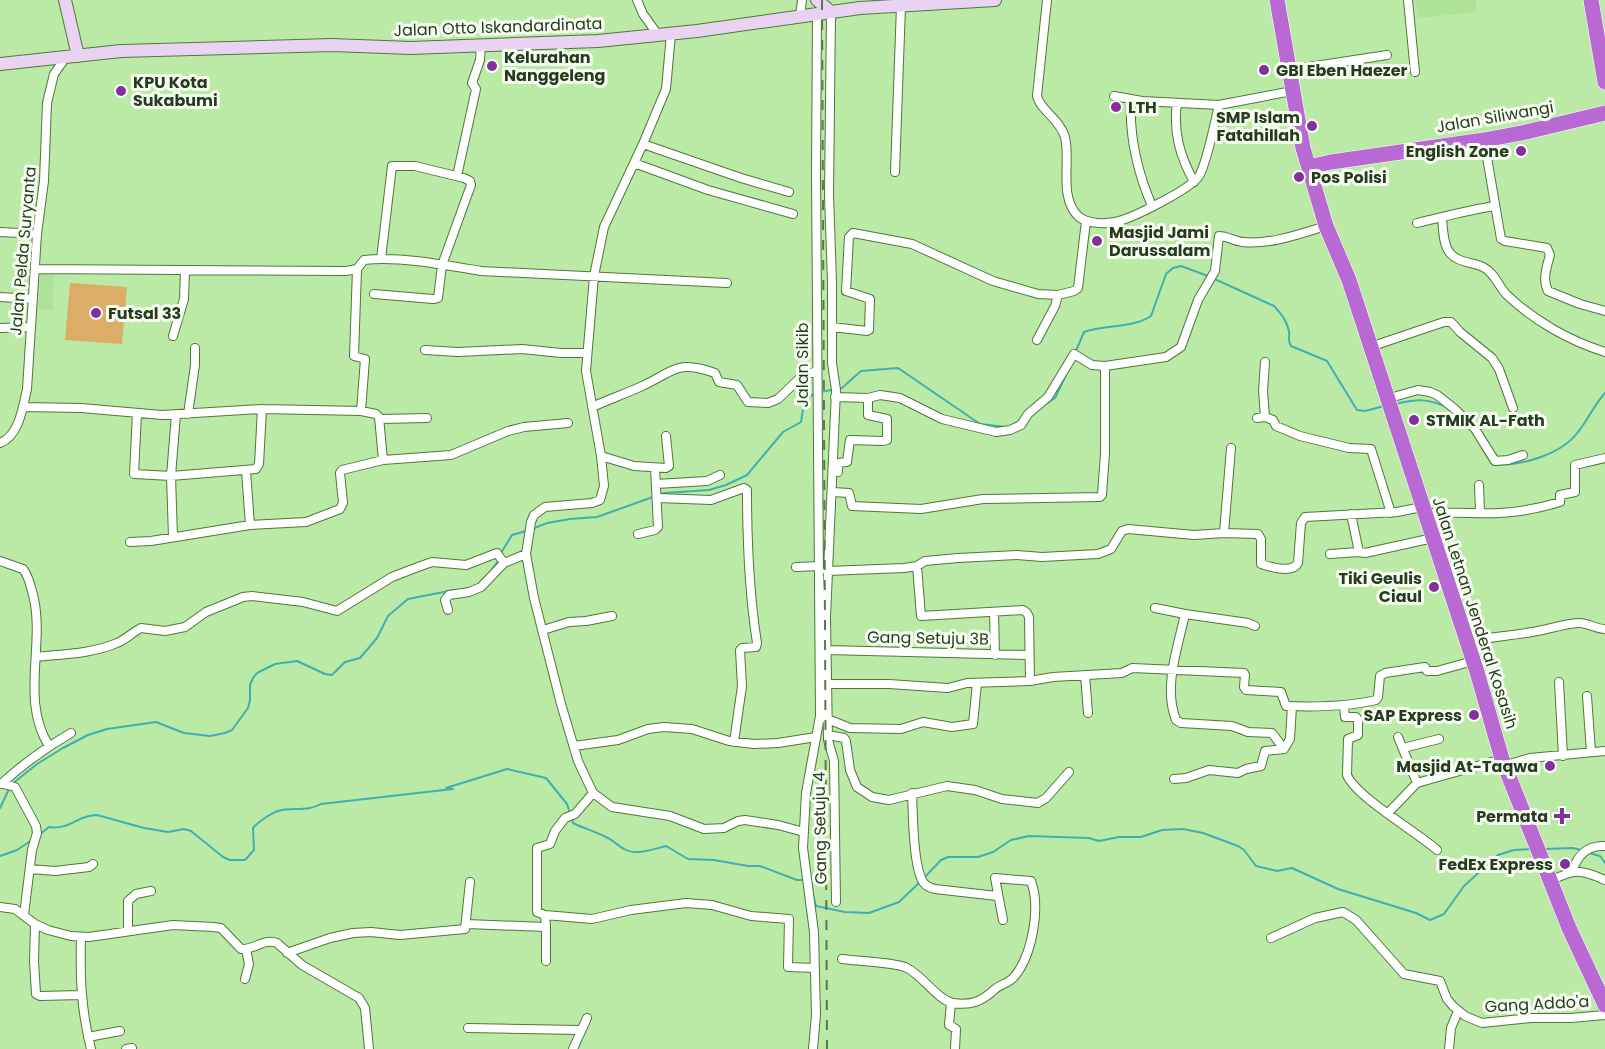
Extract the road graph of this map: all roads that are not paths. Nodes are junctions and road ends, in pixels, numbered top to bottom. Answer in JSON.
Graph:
{"nodes":[{"id":1,"x":65,"y":0,"type":"edge"},
{"id":2,"x":637,"y":0,"type":"edge"},
{"id":3,"x":802,"y":0,"type":"edge"},
{"id":4,"x":817,"y":0,"type":"edge"},
{"id":5,"x":995,"y":0,"type":"edge"},
{"id":6,"x":1047,"y":0,"type":"edge"},
{"id":7,"x":1276,"y":0,"type":"edge"},
{"id":8,"x":1408,"y":0,"type":"edge"},
{"id":9,"x":1591,"y":0,"type":"edge"},
{"id":10,"x":861,"y":4,"type":"edge"},
{"id":11,"x":901,"y":6,"type":"junction"},
{"id":12,"x":831,"y":12,"type":"junction"},
{"id":13,"x":817,"y":14,"type":"junction"},
{"id":14,"x":800,"y":16,"type":"junction"},
{"id":15,"x":671,"y":34,"type":"junction"},
{"id":16,"x":658,"y":35,"type":"junction"},
{"id":17,"x":481,"y":45,"type":"junction"},
{"id":18,"x":72,"y":56,"type":"junction"},
{"id":19,"x":1387,"y":56,"type":"dead end"},
{"id":20,"x":0,"y":64,"type":"edge"},
{"id":21,"x":1288,"y":70,"type":"junction"},
{"id":22,"x":1415,"y":72,"type":"dead end"},
{"id":23,"x":1605,"y":82,"type":"edge"},
{"id":24,"x":1292,"y":91,"type":"junction"},
{"id":25,"x":1114,"y":96,"type":"dead end"},
{"id":26,"x":1131,"y":99,"type":"junction"},
{"id":27,"x":1177,"y":104,"type":"junction"},
{"id":28,"x":1219,"y":105,"type":"junction"},
{"id":29,"x":1605,"y":113,"type":"edge"},
{"id":30,"x":1484,"y":140,"type":"junction"},
{"id":31,"x":643,"y":144,"type":"junction"},
{"id":32,"x":634,"y":163,"type":"junction"},
{"id":33,"x":1309,"y":167,"type":"junction"},
{"id":34,"x":895,"y":172,"type":"dead end"},
{"id":35,"x":457,"y":176,"type":"junction"},
{"id":36,"x":1194,"y":182,"type":"junction"},
{"id":37,"x":789,"y":192,"type":"dead end"},
{"id":38,"x":1152,"y":206,"type":"junction"},
{"id":39,"x":1495,"y":206,"type":"junction"},
{"id":40,"x":793,"y":214,"type":"dead end"},
{"id":41,"x":1442,"y":218,"type":"junction"},
{"id":42,"x":1086,"y":221,"type":"junction"},
{"id":43,"x":1416,"y":223,"type":"dead end"},
{"id":44,"x":1326,"y":226,"type":"junction"},
{"id":45,"x":0,"y":232,"type":"edge"},
{"id":46,"x":37,"y":234,"type":"junction"},
{"id":47,"x":381,"y":259,"type":"junction"},
{"id":48,"x":442,"y":265,"type":"junction"},
{"id":49,"x":35,"y":269,"type":"junction"},
{"id":50,"x":357,"y":269,"type":"junction"},
{"id":51,"x":847,"y":269,"type":"junction"},
{"id":52,"x":832,"y":270,"type":"junction"},
{"id":53,"x":186,"y":271,"type":"junction"},
{"id":54,"x":594,"y":276,"type":"junction"},
{"id":55,"x":727,"y":283,"type":"dead end"},
{"id":56,"x":374,"y":294,"type":"dead end"},
{"id":57,"x":1058,"y":295,"type":"junction"},
{"id":58,"x":0,"y":297,"type":"edge"},
{"id":59,"x":33,"y":299,"type":"junction"},
{"id":60,"x":1605,"y":311,"type":"edge"},
{"id":61,"x":30,"y":327,"type":"junction"},
{"id":62,"x":832,"y":327,"type":"junction"},
{"id":63,"x":0,"y":328,"type":"edge"},
{"id":64,"x":173,"y":336,"type":"dead end"},
{"id":65,"x":1037,"y":340,"type":"dead end"},
{"id":66,"x":1369,"y":347,"type":"junction"},
{"id":67,"x":195,"y":348,"type":"dead end"},
{"id":68,"x":425,"y":350,"type":"dead end"},
{"id":69,"x":1605,"y":352,"type":"edge"},
{"id":70,"x":587,"y":353,"type":"junction"},
{"id":71,"x":1265,"y":362,"type":"dead end"},
{"id":72,"x":1105,"y":366,"type":"junction"},
{"id":73,"x":817,"y":370,"type":"junction"},
{"id":74,"x":836,"y":393,"type":"junction"},
{"id":75,"x":868,"y":398,"type":"junction"},
{"id":76,"x":1386,"y":399,"type":"junction"},
{"id":77,"x":23,"y":407,"type":"junction"},
{"id":78,"x":592,"y":407,"type":"junction"},
{"id":79,"x":1513,"y":408,"type":"dead end"},
{"id":80,"x":262,"y":409,"type":"junction"},
{"id":81,"x":361,"y":411,"type":"junction"},
{"id":82,"x":137,"y":413,"type":"junction"},
{"id":83,"x":176,"y":414,"type":"junction"},
{"id":84,"x":188,"y":414,"type":"junction"},
{"id":85,"x":427,"y":418,"type":"dead end"},
{"id":86,"x":380,"y":419,"type":"junction"},
{"id":87,"x":568,"y":423,"type":"dead end"},
{"id":88,"x":666,"y":436,"type":"dead end"},
{"id":89,"x":0,"y":443,"type":"edge"},
{"id":90,"x":1231,"y":448,"type":"dead end"},
{"id":91,"x":1523,"y":455,"type":"dead end"},
{"id":92,"x":602,"y":456,"type":"junction"},
{"id":93,"x":1605,"y":458,"type":"edge"},
{"id":94,"x":383,"y":460,"type":"junction"},
{"id":95,"x":655,"y":468,"type":"junction"},
{"id":96,"x":246,"y":471,"type":"junction"},
{"id":97,"x":720,"y":475,"type":"dead end"},
{"id":98,"x":171,"y":476,"type":"junction"},
{"id":99,"x":838,"y":480,"type":"dead end"},
{"id":100,"x":1479,"y":485,"type":"dead end"},
{"id":101,"x":656,"y":486,"type":"junction"},
{"id":102,"x":832,"y":492,"type":"junction"},
{"id":103,"x":658,"y":498,"type":"junction"},
{"id":104,"x":1423,"y":510,"type":"junction"},
{"id":105,"x":1480,"y":512,"type":"junction"},
{"id":106,"x":1391,"y":513,"type":"junction"},
{"id":107,"x":1351,"y":514,"type":"junction"},
{"id":108,"x":250,"y":525,"type":"junction"},
{"id":109,"x":1224,"y":532,"type":"junction"},
{"id":110,"x":638,"y":534,"type":"dead end"},
{"id":111,"x":173,"y":537,"type":"junction"},
{"id":112,"x":1433,"y":538,"type":"junction"},
{"id":113,"x":130,"y":542,"type":"dead end"},
{"id":114,"x":1359,"y":552,"type":"junction"},
{"id":115,"x":526,"y":554,"type":"junction"},
{"id":116,"x":1330,"y":554,"type":"dead end"},
{"id":117,"x":501,"y":559,"type":"junction"},
{"id":118,"x":0,"y":561,"type":"edge"},
{"id":119,"x":917,"y":566,"type":"junction"},
{"id":120,"x":796,"y":567,"type":"dead end"},
{"id":121,"x":823,"y":568,"type":"junction"},
{"id":122,"x":1155,"y":608,"type":"dead end"},
{"id":123,"x":448,"y":610,"type":"dead end"},
{"id":124,"x":994,"y":612,"type":"junction"},
{"id":125,"x":1185,"y":614,"type":"junction"},
{"id":126,"x":612,"y":616,"type":"dead end"},
{"id":127,"x":1255,"y":626,"type":"dead end"},
{"id":128,"x":1605,"y":628,"type":"edge"},
{"id":129,"x":543,"y":630,"type":"junction"},
{"id":130,"x":1467,"y":642,"type":"junction"},
{"id":131,"x":827,"y":650,"type":"junction"},
{"id":132,"x":995,"y":655,"type":"junction"},
{"id":133,"x":1029,"y":655,"type":"junction"},
{"id":134,"x":36,"y":657,"type":"junction"},
{"id":135,"x":1473,"y":661,"type":"junction"},
{"id":136,"x":1173,"y":669,"type":"junction"},
{"id":137,"x":1085,"y":675,"type":"junction"},
{"id":138,"x":1030,"y":681,"type":"junction"},
{"id":139,"x":1559,"y":682,"type":"dead end"},
{"id":140,"x":977,"y":683,"type":"junction"},
{"id":141,"x":828,"y":684,"type":"junction"},
{"id":142,"x":1587,"y":696,"type":"dead end"},
{"id":143,"x":1344,"y":705,"type":"junction"},
{"id":144,"x":1292,"y":706,"type":"junction"},
{"id":145,"x":1088,"y":714,"type":"dead end"},
{"id":146,"x":824,"y":718,"type":"junction"},
{"id":147,"x":71,"y":733,"type":"dead end"},
{"id":148,"x":828,"y":735,"type":"junction"},
{"id":149,"x":816,"y":737,"type":"junction"},
{"id":150,"x":1398,"y":737,"type":"dead end"},
{"id":151,"x":1439,"y":739,"type":"dead end"},
{"id":152,"x":734,"y":742,"type":"junction"},
{"id":153,"x":49,"y":746,"type":"junction"},
{"id":154,"x":574,"y":746,"type":"junction"},
{"id":155,"x":1403,"y":748,"type":"junction"},
{"id":156,"x":1284,"y":749,"type":"junction"},
{"id":157,"x":1605,"y":751,"type":"edge"},
{"id":158,"x":1591,"y":752,"type":"junction"},
{"id":159,"x":1563,"y":756,"type":"junction"},
{"id":160,"x":1504,"y":762,"type":"junction"},
{"id":161,"x":1070,"y":772,"type":"dead end"},
{"id":162,"x":1174,"y":780,"type":"dead end"},
{"id":163,"x":1417,"y":783,"type":"junction"},
{"id":164,"x":4,"y":784,"type":"edge"},
{"id":165,"x":593,"y":793,"type":"junction"},
{"id":166,"x":912,"y":793,"type":"junction"},
{"id":167,"x":1388,"y":813,"type":"junction"},
{"id":168,"x":804,"y":832,"type":"junction"},
{"id":169,"x":1605,"y":846,"type":"edge"},
{"id":170,"x":1437,"y":850,"type":"dead end"},
{"id":171,"x":93,"y":864,"type":"dead end"},
{"id":172,"x":30,"y":869,"type":"junction"},
{"id":173,"x":1572,"y":871,"type":"junction"},
{"id":174,"x":1605,"y":880,"type":"edge"},
{"id":175,"x":1550,"y":881,"type":"junction"},
{"id":176,"x":470,"y":882,"type":"dead end"},
{"id":177,"x":151,"y":891,"type":"dead end"},
{"id":178,"x":997,"y":896,"type":"junction"},
{"id":179,"x":836,"y":902,"type":"dead end"},
{"id":180,"x":0,"y":907,"type":"edge"},
{"id":181,"x":24,"y":915,"type":"junction"},
{"id":182,"x":545,"y":915,"type":"junction"},
{"id":183,"x":1003,"y":921,"type":"dead end"},
{"id":184,"x":35,"y":924,"type":"junction"},
{"id":185,"x":467,"y":924,"type":"junction"},
{"id":186,"x":546,"y":927,"type":"junction"},
{"id":187,"x":128,"y":931,"type":"junction"},
{"id":188,"x":81,"y":937,"type":"junction"},
{"id":189,"x":1271,"y":938,"type":"dead end"},
{"id":190,"x":246,"y":949,"type":"junction"},
{"id":191,"x":287,"y":953,"type":"junction"},
{"id":192,"x":842,"y":959,"type":"dead end"},
{"id":193,"x":546,"y":961,"type":"dead end"},
{"id":194,"x":815,"y":968,"type":"junction"},
{"id":195,"x":245,"y":980,"type":"dead end"},
{"id":196,"x":81,"y":995,"type":"junction"},
{"id":197,"x":951,"y":1003,"type":"junction"},
{"id":198,"x":1605,"y":1005,"type":"edge"},
{"id":199,"x":1458,"y":1011,"type":"junction"},
{"id":200,"x":1605,"y":1015,"type":"edge"},
{"id":201,"x":587,"y":1018,"type":"dead end"},
{"id":202,"x":468,"y":1028,"type":"dead end"},
{"id":203,"x":581,"y":1030,"type":"junction"},
{"id":204,"x":120,"y":1031,"type":"dead end"},
{"id":205,"x":88,"y":1037,"type":"junction"},
{"id":206,"x":91,"y":1049,"type":"edge"},
{"id":207,"x":369,"y":1049,"type":"edge"},
{"id":208,"x":573,"y":1049,"type":"edge"},
{"id":209,"x":813,"y":1049,"type":"edge"},
{"id":210,"x":956,"y":1049,"type":"edge"},
{"id":211,"x":1449,"y":1049,"type":"edge"}],
"edges":[{"from":1,"to":18,"type":"main road"},
{"from":2,"to":16,"type":"street"},
{"from":3,"to":14,"type":"street"},
{"from":4,"to":12,"type":"main road"},
{"from":5,"to":11,"type":"main road","name":"Jalan Otto Iskandardinata"},
{"from":6,"to":42,"type":"street"},
{"from":7,"to":21,"type":"highway"},
{"from":8,"to":22,"type":"street"},
{"from":9,"to":23,"type":"highway"},
{"from":10,"to":11,"type":"main road","name":"Jalan Otto Iskandardinata"},
{"from":10,"to":12,"type":"main road","name":"Jalan Otto Iskandardinata"},
{"from":11,"to":34,"type":"street"},
{"from":12,"to":13,"type":"main road","name":"Jalan Otto Iskandardinata"},
{"from":12,"to":52,"type":"street"},
{"from":13,"to":14,"type":"main road","name":"Jalan Otto Iskandardinata"},
{"from":13,"to":73,"type":"street","name":"Jalan Sikib"},
{"from":14,"to":15,"type":"main road","name":"Jalan Otto Iskandardinata"},
{"from":15,"to":16,"type":"main road","name":"Jalan Otto Iskandardinata"},
{"from":15,"to":31,"type":"street"},
{"from":16,"to":17,"type":"main road","name":"Jalan Otto Iskandardinata"},
{"from":17,"to":18,"type":"main road","name":"Jalan Otto Iskandardinata"},
{"from":17,"to":35,"type":"street"},
{"from":18,"to":20,"type":"main road","name":"Jalan Otto Iskandardinata"},
{"from":18,"to":46,"type":"street","name":"Jalan Pelda Suryanta"},
{"from":19,"to":21,"type":"street"},
{"from":21,"to":24,"type":"highway"},
{"from":24,"to":28,"type":"street"},
{"from":24,"to":33,"type":"highway"},
{"from":25,"to":26,"type":"street"},
{"from":26,"to":27,"type":"street"},
{"from":26,"to":38,"type":"street"},
{"from":27,"to":28,"type":"street"},
{"from":27,"to":36,"type":"street"},
{"from":28,"to":36,"type":"street"},
{"from":29,"to":30,"type":"highway","name":"Jalan Siliwangi"},
{"from":30,"to":33,"type":"highway","name":"Jalan Siliwangi"},
{"from":30,"to":39,"type":"street"},
{"from":31,"to":32,"type":"street"},
{"from":31,"to":37,"type":"street"},
{"from":32,"to":40,"type":"street"},
{"from":32,"to":54,"type":"street"},
{"from":33,"to":44,"type":"highway"},
{"from":35,"to":47,"type":"street"},
{"from":35,"to":48,"type":"street"},
{"from":36,"to":38,"type":"street"},
{"from":38,"to":42,"type":"street"},
{"from":39,"to":41,"type":"street"},
{"from":39,"to":60,"type":"street"},
{"from":41,"to":43,"type":"street"},
{"from":41,"to":69,"type":"street"},
{"from":42,"to":57,"type":"street"},
{"from":44,"to":66,"type":"highway","name":"Jalan Letnan Jenderal Kosasih"},
{"from":44,"to":72,"type":"street"},
{"from":45,"to":46,"type":"street"},
{"from":46,"to":49,"type":"street","name":"Jalan Pelda Suryanta"},
{"from":47,"to":48,"type":"street"},
{"from":47,"to":50,"type":"street"},
{"from":48,"to":54,"type":"street"},
{"from":48,"to":56,"type":"street"},
{"from":49,"to":53,"type":"street"},
{"from":49,"to":59,"type":"street","name":"Jalan Pelda Suryanta"},
{"from":50,"to":53,"type":"street"},
{"from":50,"to":81,"type":"street"},
{"from":51,"to":52,"type":"street"},
{"from":51,"to":57,"type":"street"},
{"from":51,"to":62,"type":"street"},
{"from":52,"to":62,"type":"street"},
{"from":53,"to":64,"type":"street"},
{"from":54,"to":55,"type":"street"},
{"from":54,"to":70,"type":"street"},
{"from":57,"to":65,"type":"street"},
{"from":58,"to":59,"type":"street"},
{"from":59,"to":61,"type":"street","name":"Jalan Pelda Suryanta"},
{"from":61,"to":63,"type":"street"},
{"from":61,"to":77,"type":"street","name":"Jalan Pelda Suryanta"},
{"from":62,"to":74,"type":"street"},
{"from":66,"to":76,"type":"highway","name":"Jalan Letnan Jenderal Kosasih"},
{"from":66,"to":79,"type":"street"},
{"from":67,"to":84,"type":"street"},
{"from":68,"to":70,"type":"street"},
{"from":70,"to":78,"type":"street"},
{"from":71,"to":106,"type":"street"},
{"from":72,"to":75,"type":"street"},
{"from":72,"to":102,"type":"street"},
{"from":73,"to":78,"type":"street"},
{"from":73,"to":121,"type":"street","name":"Jalan Sikib"},
{"from":74,"to":75,"type":"street"},
{"from":74,"to":102,"type":"street"},
{"from":75,"to":99,"type":"street"},
{"from":76,"to":91,"type":"street"},
{"from":76,"to":104,"type":"highway","name":"Jalan Letnan Jenderal Kosasih"},
{"from":77,"to":82,"type":"street"},
{"from":77,"to":89,"type":"street","name":"Jalan Pelda Suryanta"},
{"from":78,"to":92,"type":"street"},
{"from":80,"to":81,"type":"street"},
{"from":80,"to":84,"type":"street"},
{"from":80,"to":96,"type":"street"},
{"from":81,"to":86,"type":"street"},
{"from":82,"to":83,"type":"street"},
{"from":82,"to":98,"type":"street"},
{"from":83,"to":84,"type":"street"},
{"from":83,"to":98,"type":"street"},
{"from":85,"to":86,"type":"street"},
{"from":86,"to":94,"type":"street"},
{"from":87,"to":94,"type":"street"},
{"from":88,"to":95,"type":"street"},
{"from":90,"to":109,"type":"street"},
{"from":92,"to":95,"type":"street"},
{"from":92,"to":115,"type":"street"},
{"from":93,"to":105,"type":"street"},
{"from":94,"to":108,"type":"street"},
{"from":95,"to":101,"type":"street"},
{"from":96,"to":98,"type":"street"},
{"from":96,"to":108,"type":"street"},
{"from":97,"to":101,"type":"street"},
{"from":98,"to":111,"type":"street"},
{"from":100,"to":105,"type":"street"},
{"from":101,"to":103,"type":"street"},
{"from":102,"to":121,"type":"street"},
{"from":103,"to":110,"type":"street"},
{"from":103,"to":152,"type":"street"},
{"from":104,"to":105,"type":"street"},
{"from":104,"to":106,"type":"street"},
{"from":104,"to":112,"type":"highway","name":"Jalan Letnan Jenderal Kosasih"},
{"from":106,"to":107,"type":"street"},
{"from":107,"to":109,"type":"street"},
{"from":107,"to":114,"type":"street"},
{"from":108,"to":111,"type":"street"},
{"from":109,"to":119,"type":"street"},
{"from":111,"to":113,"type":"street"},
{"from":112,"to":114,"type":"street"},
{"from":112,"to":130,"type":"highway","name":"Jalan Letnan Jenderal Kosasih"},
{"from":114,"to":116,"type":"street"},
{"from":115,"to":117,"type":"street"},
{"from":115,"to":129,"type":"street"},
{"from":117,"to":123,"type":"street"},
{"from":117,"to":134,"type":"street"},
{"from":118,"to":134,"type":"street"},
{"from":119,"to":121,"type":"street"},
{"from":119,"to":124,"type":"street"},
{"from":120,"to":121,"type":"street"},
{"from":121,"to":131,"type":"street"},
{"from":121,"to":146,"type":"street","name":"Jalan Sikib"},
{"from":122,"to":125,"type":"street"},
{"from":124,"to":132,"type":"street"},
{"from":124,"to":133,"type":"street"},
{"from":125,"to":127,"type":"street"},
{"from":125,"to":136,"type":"street"},
{"from":126,"to":129,"type":"street"},
{"from":128,"to":130,"type":"street"},
{"from":129,"to":154,"type":"street"},
{"from":130,"to":135,"type":"highway","name":"Jalan Letnan Jenderal Kosasih"},
{"from":131,"to":132,"type":"street","name":"Gang Setuju 3B"},
{"from":131,"to":141,"type":"street"},
{"from":132,"to":133,"type":"street","name":"Gang Setuju 3B"},
{"from":133,"to":138,"type":"street"},
{"from":134,"to":153,"type":"street"},
{"from":135,"to":143,"type":"street"},
{"from":135,"to":160,"type":"highway","name":"Jalan Letnan Jenderal Kosasih"},
{"from":136,"to":137,"type":"street"},
{"from":136,"to":144,"type":"street"},
{"from":136,"to":156,"type":"street"},
{"from":137,"to":138,"type":"street"},
{"from":137,"to":145,"type":"street"},
{"from":138,"to":140,"type":"street"},
{"from":139,"to":159,"type":"street"},
{"from":140,"to":141,"type":"street"},
{"from":140,"to":146,"type":"street"},
{"from":141,"to":146,"type":"street"},
{"from":142,"to":158,"type":"street"},
{"from":143,"to":144,"type":"street"},
{"from":143,"to":167,"type":"street"},
{"from":144,"to":156,"type":"street"},
{"from":146,"to":148,"type":"street","name":"Gang Setuju 4"},
{"from":146,"to":149,"type":"street"},
{"from":147,"to":153,"type":"street"},
{"from":148,"to":166,"type":"street"},
{"from":148,"to":179,"type":"street","name":"Gang Setuju 4"},
{"from":149,"to":152,"type":"street"},
{"from":149,"to":168,"type":"street"},
{"from":150,"to":155,"type":"street"},
{"from":151,"to":155,"type":"street"},
{"from":152,"to":154,"type":"street"},
{"from":153,"to":164,"type":"street"},
{"from":154,"to":165,"type":"street"},
{"from":155,"to":163,"type":"street"},
{"from":156,"to":162,"type":"street"},
{"from":157,"to":158,"type":"street"},
{"from":158,"to":159,"type":"street"},
{"from":159,"to":160,"type":"street"},
{"from":160,"to":163,"type":"street"},
{"from":160,"to":175,"type":"highway","name":"Jalan Letnan Jenderal Kosasih"},
{"from":161,"to":166,"type":"street"},
{"from":163,"to":167,"type":"street"},
{"from":164,"to":172,"type":"street"},
{"from":165,"to":168,"type":"street"},
{"from":165,"to":182,"type":"street"},
{"from":166,"to":178,"type":"street"},
{"from":167,"to":170,"type":"street"},
{"from":168,"to":194,"type":"street"},
{"from":169,"to":173,"type":"street"},
{"from":171,"to":172,"type":"street"},
{"from":172,"to":181,"type":"street"},
{"from":173,"to":174,"type":"street"},
{"from":173,"to":175,"type":"street"},
{"from":175,"to":198,"type":"highway","name":"Jalan Letnan Jenderal Kosasih"},
{"from":176,"to":185,"type":"street"},
{"from":177,"to":187,"type":"street"},
{"from":178,"to":183,"type":"street"},
{"from":178,"to":197,"type":"street"},
{"from":180,"to":181,"type":"street"},
{"from":181,"to":184,"type":"street"},
{"from":182,"to":186,"type":"street"},
{"from":182,"to":194,"type":"street"},
{"from":184,"to":188,"type":"street"},
{"from":184,"to":196,"type":"street"},
{"from":185,"to":186,"type":"street"},
{"from":185,"to":191,"type":"street"},
{"from":186,"to":193,"type":"street"},
{"from":187,"to":188,"type":"street"},
{"from":187,"to":190,"type":"street"},
{"from":188,"to":196,"type":"street"},
{"from":189,"to":199,"type":"street"},
{"from":190,"to":191,"type":"street"},
{"from":190,"to":195,"type":"street"},
{"from":191,"to":207,"type":"street"},
{"from":192,"to":197,"type":"street"},
{"from":194,"to":209,"type":"street"},
{"from":196,"to":205,"type":"street"},
{"from":197,"to":210,"type":"street"},
{"from":199,"to":200,"type":"street","name":"Gang Addo'a"},
{"from":199,"to":211,"type":"street"},
{"from":201,"to":203,"type":"street"},
{"from":202,"to":203,"type":"street"},
{"from":203,"to":208,"type":"street"},
{"from":204,"to":205,"type":"street"},
{"from":205,"to":206,"type":"street"}]}
